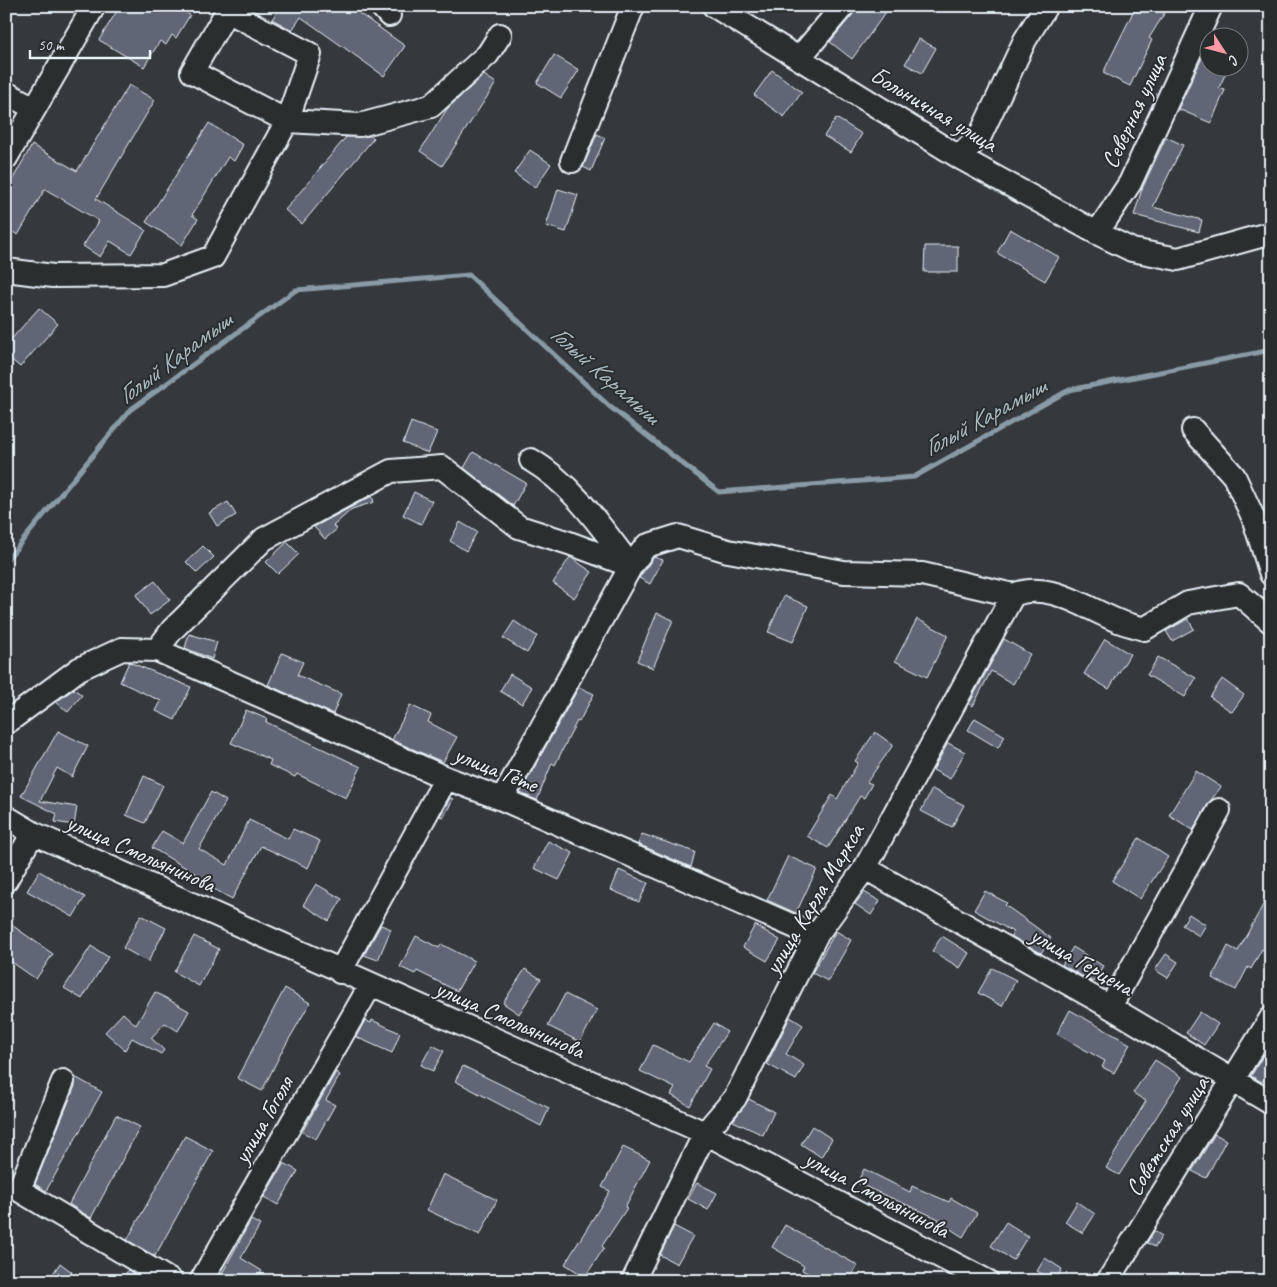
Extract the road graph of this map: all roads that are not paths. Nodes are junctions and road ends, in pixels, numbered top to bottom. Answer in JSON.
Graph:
{"nodes":[{"id":1,"x":94,"y":6,"type":"edge"},
{"id":2,"x":633,"y":6,"type":"edge"},
{"id":3,"x":714,"y":6,"type":"edge"},
{"id":4,"x":843,"y":6,"type":"edge"},
{"id":5,"x":1046,"y":6,"type":"edge"},
{"id":6,"x":1211,"y":6,"type":"edge"},
{"id":7,"x":500,"y":35,"type":"dead end"},
{"id":8,"x":800,"y":57,"type":"junction"},
{"id":9,"x":6,"y":92,"type":"edge"},
{"id":10,"x":34,"y":108,"type":"junction"},
{"id":11,"x":286,"y":121,"type":"junction"},
{"id":12,"x":959,"y":157,"type":"junction"},
{"id":13,"x":6,"y":158,"type":"edge"},
{"id":14,"x":572,"y":161,"type":"dead end"},
{"id":15,"x":1097,"y":233,"type":"junction"},
{"id":16,"x":1271,"y":234,"type":"edge"},
{"id":17,"x":6,"y":270,"type":"edge"},
{"id":18,"x":1193,"y":430,"type":"dead end"},
{"id":19,"x":531,"y":460,"type":"dead end"},
{"id":20,"x":631,"y":566,"type":"junction"},
{"id":21,"x":1271,"y":574,"type":"edge"},
{"id":22,"x":1013,"y":596,"type":"junction"},
{"id":23,"x":1271,"y":622,"type":"edge"},
{"id":24,"x":157,"y":650,"type":"junction"},
{"id":25,"x":6,"y":723,"type":"edge"},
{"id":26,"x":446,"y":778,"type":"junction"},
{"id":27,"x":502,"y":799,"type":"junction"},
{"id":28,"x":1219,"y":810,"type":"dead end"},
{"id":29,"x":6,"y":817,"type":"edge"},
{"id":30,"x":33,"y":833,"type":"junction"},
{"id":31,"x":865,"y":868,"type":"junction"},
{"id":32,"x":6,"y":880,"type":"edge"},
{"id":33,"x":816,"y":936,"type":"junction"},
{"id":34,"x":340,"y":972,"type":"junction"},
{"id":35,"x":370,"y":986,"type":"junction"},
{"id":36,"x":1110,"y":1007,"type":"junction"},
{"id":37,"x":1271,"y":1018,"type":"edge"},
{"id":38,"x":1233,"y":1079,"type":"junction"},
{"id":39,"x":63,"y":1081,"type":"dead end"},
{"id":40,"x":1271,"y":1103,"type":"edge"},
{"id":41,"x":705,"y":1133,"type":"junction"},
{"id":42,"x":171,"y":1281,"type":"edge"},
{"id":43,"x":201,"y":1281,"type":"edge"},
{"id":44,"x":632,"y":1281,"type":"edge"},
{"id":45,"x":987,"y":1281,"type":"edge"},
{"id":46,"x":1108,"y":1281,"type":"edge"}],
"edges":[{"from":1,"to":10,"type":"street"},
{"from":2,"to":14,"type":"street"},
{"from":3,"to":8,"type":"street","name":"Больничная улица"},
{"from":4,"to":8,"type":"street"},
{"from":5,"to":12,"type":"street"},
{"from":6,"to":15,"type":"street","name":"Северная улица"},
{"from":7,"to":11,"type":"street"},
{"from":8,"to":12,"type":"street","name":"Больничная улица"},
{"from":9,"to":10,"type":"street"},
{"from":10,"to":13,"type":"street"},
{"from":11,"to":11,"type":"street"},
{"from":11,"to":17,"type":"street"},
{"from":12,"to":15,"type":"street","name":"Больничная улица"},
{"from":15,"to":16,"type":"street","name":"Больничная улица"},
{"from":18,"to":21,"type":"street"},
{"from":19,"to":20,"type":"street"},
{"from":20,"to":22,"type":"street"},
{"from":20,"to":24,"type":"street"},
{"from":20,"to":27,"type":"street"},
{"from":22,"to":23,"type":"street"},
{"from":22,"to":31,"type":"street","name":"улица Карла Маркса"},
{"from":24,"to":25,"type":"street"},
{"from":24,"to":26,"type":"street","name":"улица Гёте"},
{"from":26,"to":27,"type":"street","name":"улица Гёте"},
{"from":26,"to":34,"type":"street"},
{"from":27,"to":33,"type":"street","name":"улица Гёте"},
{"from":28,"to":36,"type":"street"},
{"from":29,"to":30,"type":"street","name":"улица Смольянинова"},
{"from":30,"to":32,"type":"street"},
{"from":30,"to":34,"type":"street","name":"улица Смольянинова"},
{"from":31,"to":33,"type":"street","name":"улица Карла Маркса"},
{"from":31,"to":36,"type":"street","name":"улица Герцена"},
{"from":33,"to":41,"type":"street","name":"улица Карла Маркса"},
{"from":34,"to":35,"type":"street","name":"улица Смольянинова"},
{"from":35,"to":41,"type":"street","name":"улица Смольянинова"},
{"from":35,"to":43,"type":"street","name":"улица Гоголя"},
{"from":36,"to":38,"type":"street","name":"улица Герцена"},
{"from":37,"to":38,"type":"street","name":"Советская улица"},
{"from":38,"to":40,"type":"street","name":"улица Герцена"},
{"from":38,"to":46,"type":"street","name":"Советская улица"},
{"from":39,"to":42,"type":"street"},
{"from":41,"to":44,"type":"street","name":"улица Карла Маркса"},
{"from":41,"to":45,"type":"street","name":"улица Смольянинова"}]}
